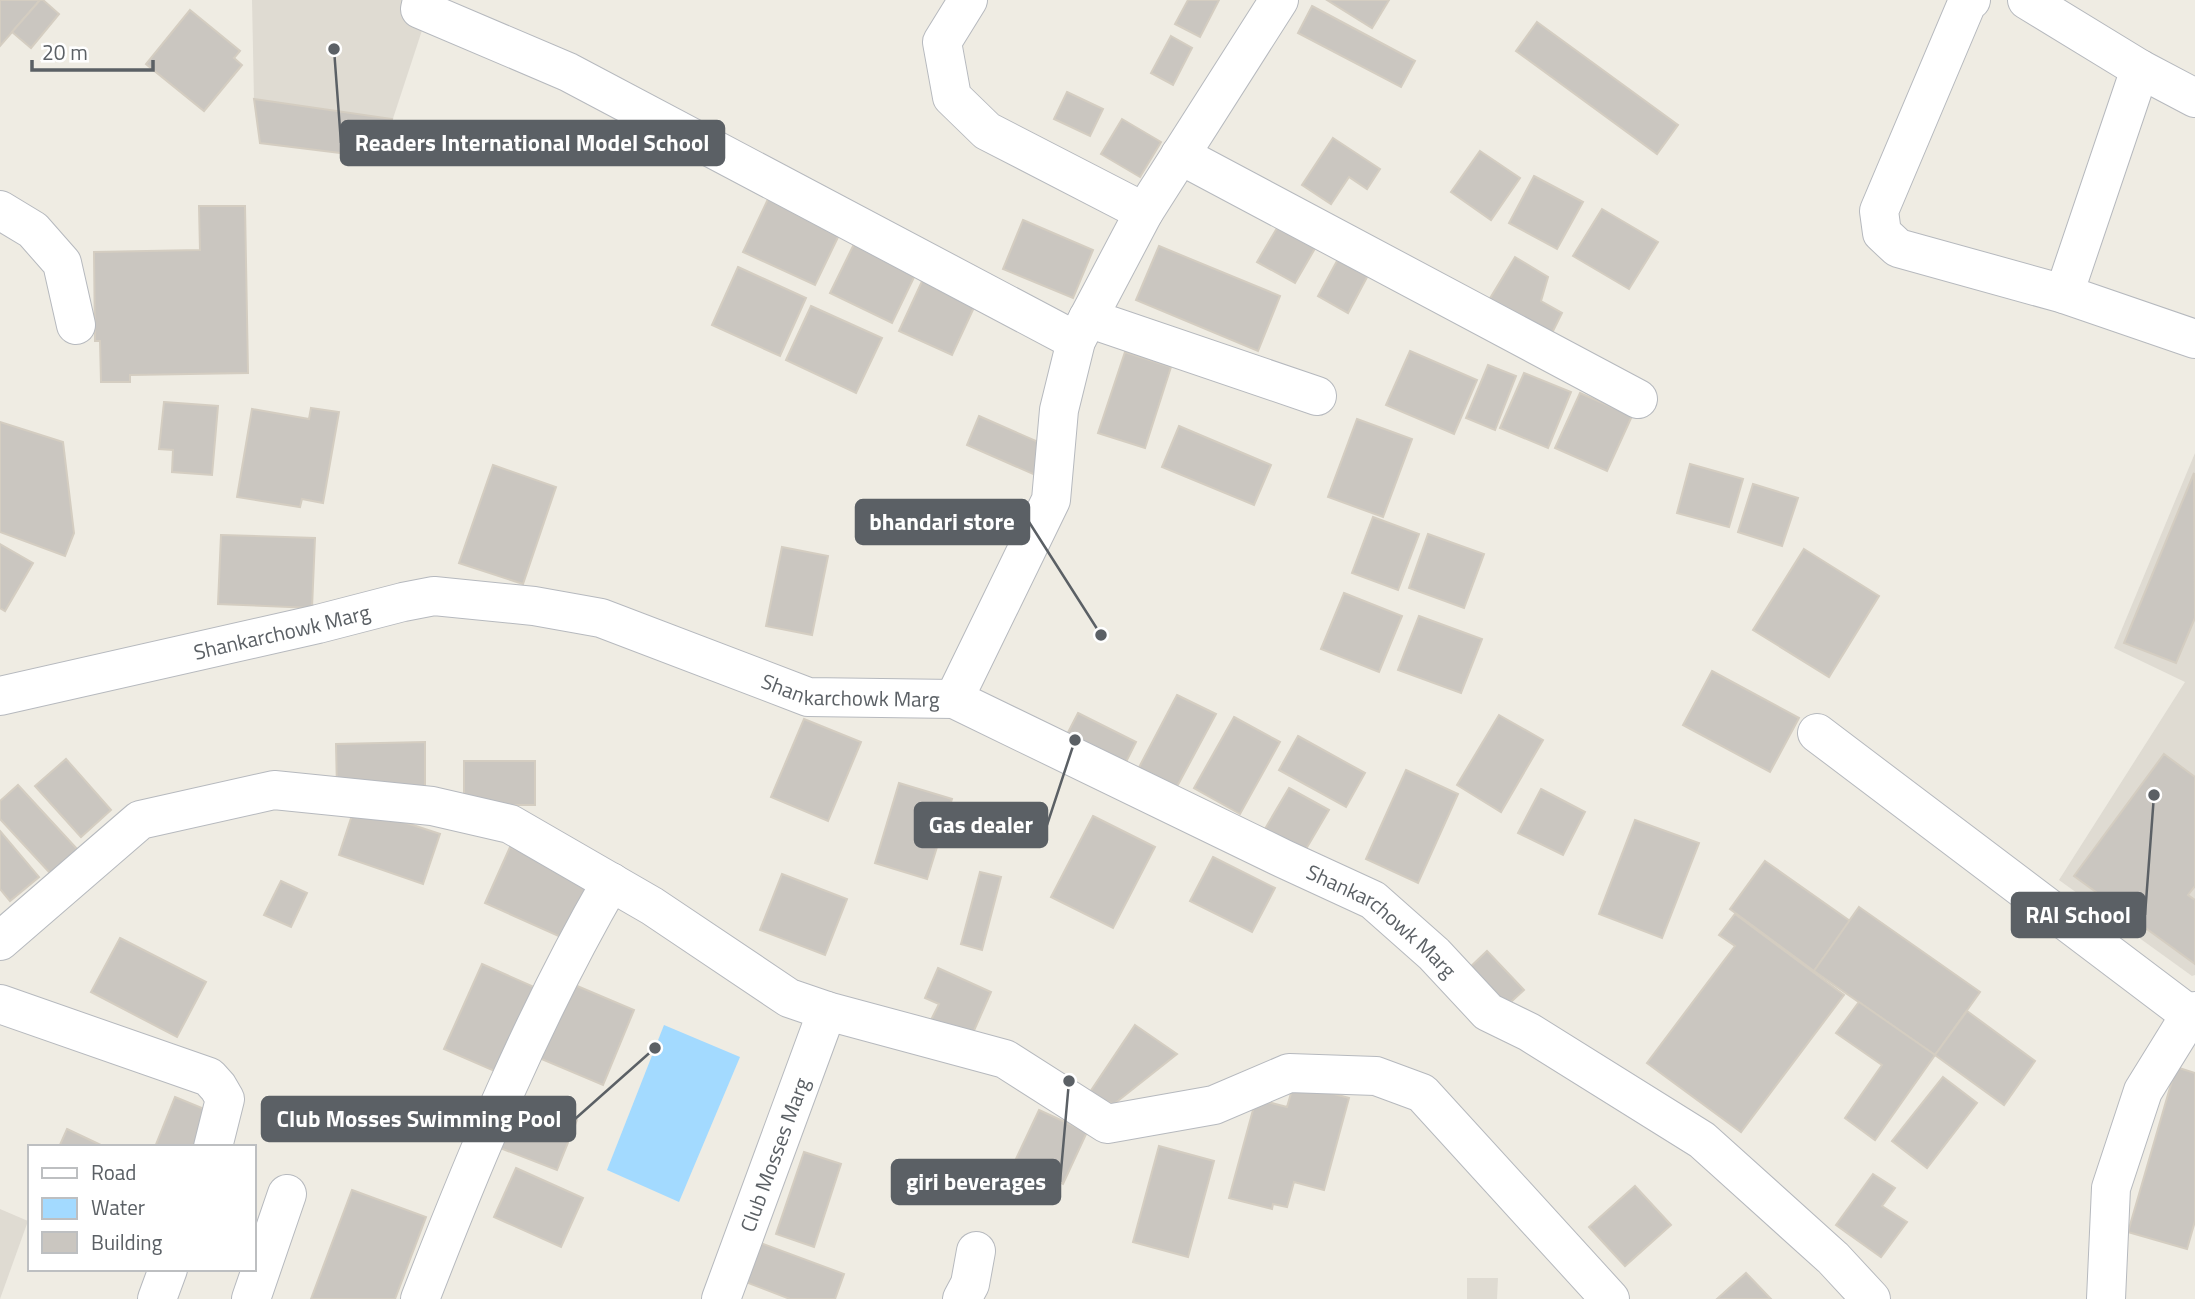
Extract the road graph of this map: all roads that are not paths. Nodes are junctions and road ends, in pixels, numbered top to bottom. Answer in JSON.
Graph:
{"nodes":[{"id":1,"x":422,"y":0,"type":"edge"},
{"id":2,"x":968,"y":0,"type":"edge"},
{"id":3,"x":1279,"y":0,"type":"edge"},
{"id":4,"x":1971,"y":0,"type":"edge"},
{"id":5,"x":2027,"y":0,"type":"edge"},
{"id":6,"x":2140,"y":69,"type":"junction"},
{"id":7,"x":2195,"y":98,"type":"edge"},
{"id":8,"x":1180,"y":155,"type":"junction"},
{"id":9,"x":0,"y":210,"type":"edge"},
{"id":10,"x":1144,"y":212,"type":"junction"},
{"id":11,"x":2064,"y":294,"type":"junction"},
{"id":12,"x":76,"y":325,"type":"dead end"},
{"id":13,"x":1082,"y":330,"type":"junction"},
{"id":14,"x":2195,"y":339,"type":"edge"},
{"id":15,"x":1317,"y":396,"type":"dead end"},
{"id":16,"x":1638,"y":399,"type":"dead end"},
{"id":17,"x":0,"y":696,"type":"edge"},
{"id":18,"x":954,"y":699,"type":"junction"},
{"id":19,"x":1817,"y":733,"type":"dead end"},
{"id":20,"x":611,"y":882,"type":"junction"},
{"id":21,"x":0,"y":941,"type":"edge"},
{"id":22,"x":0,"y":1003,"type":"edge"},
{"id":23,"x":827,"y":1011,"type":"junction"},
{"id":24,"x":2193,"y":1013,"type":"edge"},
{"id":25,"x":213,"y":1145,"type":"edge"},
{"id":26,"x":287,"y":1194,"type":"dead end"},
{"id":27,"x":975,"y":1251,"type":"dead end"},
{"id":28,"x":167,"y":1271,"type":"edge"},
{"id":29,"x":157,"y":1299,"type":"edge"},
{"id":30,"x":251,"y":1299,"type":"edge"},
{"id":31,"x":420,"y":1299,"type":"edge"},
{"id":32,"x":721,"y":1299,"type":"edge"},
{"id":33,"x":962,"y":1299,"type":"edge"},
{"id":34,"x":1610,"y":1299,"type":"edge"},
{"id":35,"x":1871,"y":1299,"type":"edge"},
{"id":36,"x":2106,"y":1299,"type":"edge"}],
"edges":[{"from":1,"to":13,"type":"street"},
{"from":2,"to":10,"type":"street"},
{"from":3,"to":8,"type":"street"},
{"from":4,"to":11,"type":"street"},
{"from":5,"to":6,"type":"street"},
{"from":6,"to":7,"type":"street"},
{"from":6,"to":11,"type":"street"},
{"from":8,"to":10,"type":"street"},
{"from":8,"to":16,"type":"street"},
{"from":9,"to":12,"type":"street"},
{"from":10,"to":13,"type":"street"},
{"from":11,"to":14,"type":"street"},
{"from":13,"to":15,"type":"street"},
{"from":13,"to":18,"type":"street"},
{"from":17,"to":18,"type":"street","name":"Shankarchowk Marg"},
{"from":18,"to":35,"type":"street","name":"Shankarchowk Marg"},
{"from":19,"to":24,"type":"street"},
{"from":20,"to":21,"type":"street"},
{"from":20,"to":23,"type":"street"},
{"from":20,"to":31,"type":"street"},
{"from":22,"to":25,"type":"street"},
{"from":23,"to":32,"type":"street","name":"Club Mosses Marg"},
{"from":23,"to":34,"type":"street"},
{"from":24,"to":36,"type":"street"},
{"from":26,"to":30,"type":"street"},
{"from":27,"to":33,"type":"street"},
{"from":28,"to":29,"type":"street"}]}
